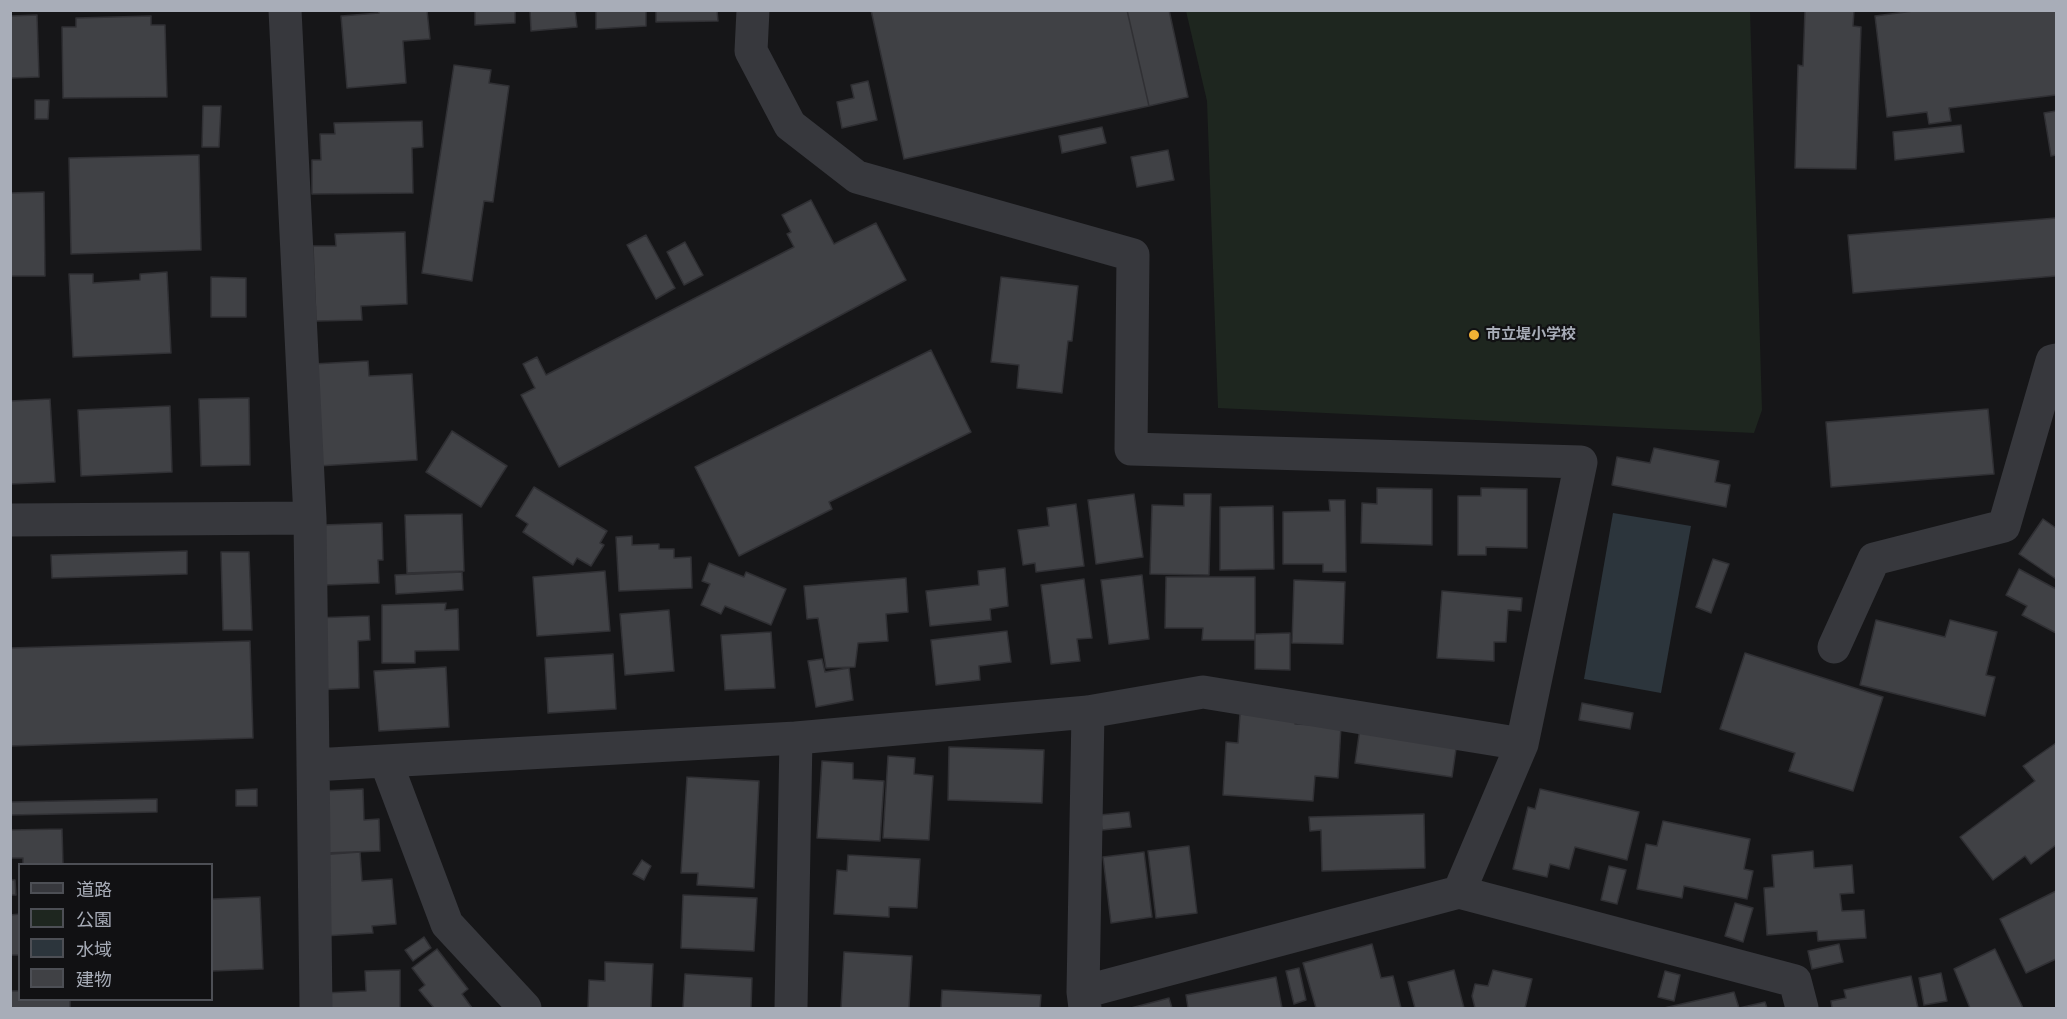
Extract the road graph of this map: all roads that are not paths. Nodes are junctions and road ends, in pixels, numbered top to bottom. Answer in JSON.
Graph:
{"nodes":[{"id":1,"x":285,"y":10,"type":"edge"},
{"id":2,"x":753,"y":10,"type":"edge"},
{"id":3,"x":2056,"y":360,"type":"edge"},
{"id":4,"x":310,"y":518,"type":"junction"},
{"id":5,"x":10,"y":520,"type":"edge"},
{"id":6,"x":1834,"y":647,"type":"dead end"},
{"id":7,"x":1088,"y":712,"type":"junction"},
{"id":8,"x":796,"y":738,"type":"junction"},
{"id":9,"x":1522,"y":744,"type":"junction"},
{"id":10,"x":386,"y":762,"type":"junction"},
{"id":11,"x":313,"y":765,"type":"junction"},
{"id":12,"x":1459,"y":892,"type":"junction"},
{"id":13,"x":1084,"y":1000,"type":"edge"},
{"id":14,"x":316,"y":1008,"type":"edge"},
{"id":15,"x":525,"y":1008,"type":"edge"},
{"id":16,"x":791,"y":1008,"type":"edge"},
{"id":17,"x":1802,"y":1008,"type":"edge"}],
"edges":[{"from":1,"to":4,"type":"street"},
{"from":2,"to":9,"type":"street"},
{"from":3,"to":6,"type":"street"},
{"from":4,"to":5,"type":"street"},
{"from":4,"to":11,"type":"street"},
{"from":7,"to":8,"type":"street"},
{"from":7,"to":9,"type":"street"},
{"from":7,"to":13,"type":"street"},
{"from":8,"to":10,"type":"street"},
{"from":8,"to":16,"type":"street"},
{"from":9,"to":12,"type":"street"},
{"from":10,"to":11,"type":"street"},
{"from":10,"to":15,"type":"street"},
{"from":11,"to":14,"type":"street"},
{"from":12,"to":13,"type":"street"},
{"from":12,"to":17,"type":"street"}]}
